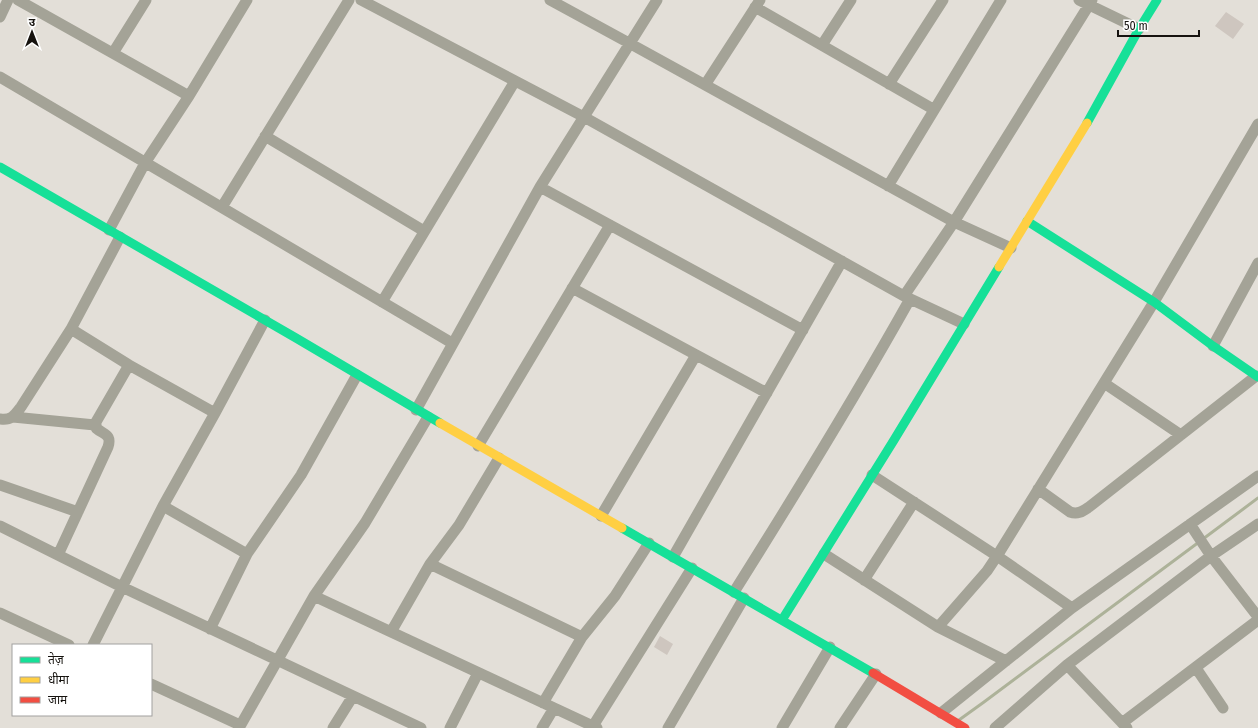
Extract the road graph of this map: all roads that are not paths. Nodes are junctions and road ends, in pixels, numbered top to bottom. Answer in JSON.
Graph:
{"nodes":[{"id":1,"x":8,"y":0,"type":"edge"},
{"id":2,"x":18,"y":0,"type":"edge"},
{"id":3,"x":146,"y":0,"type":"edge"},
{"id":4,"x":247,"y":0,"type":"edge"},
{"id":5,"x":349,"y":0,"type":"edge"},
{"id":6,"x":361,"y":0,"type":"edge"},
{"id":7,"x":550,"y":0,"type":"edge"},
{"id":8,"x":657,"y":0,"type":"edge"},
{"id":9,"x":851,"y":0,"type":"edge"},
{"id":10,"x":944,"y":0,"type":"edge"},
{"id":11,"x":1001,"y":0,"type":"edge"},
{"id":12,"x":1157,"y":0,"type":"edge"},
{"id":13,"x":1087,"y":1,"type":"edge"},
{"id":14,"x":757,"y":3,"type":"edge"},
{"id":15,"x":571,"y":4,"type":"edge"},
{"id":16,"x":0,"y":17,"type":"edge"},
{"id":17,"x":1140,"y":29,"type":"junction"},
{"id":18,"x":630,"y":43,"type":"junction"},
{"id":19,"x":822,"y":45,"type":"junction"},
{"id":20,"x":113,"y":53,"type":"junction"},
{"id":21,"x":0,"y":77,"type":"edge"},
{"id":22,"x":515,"y":81,"type":"junction"},
{"id":23,"x":889,"y":84,"type":"junction"},
{"id":24,"x":705,"y":85,"type":"junction"},
{"id":25,"x":189,"y":96,"type":"junction"},
{"id":26,"x":933,"y":109,"type":"junction"},
{"id":27,"x":584,"y":117,"type":"junction"},
{"id":28,"x":1258,"y":124,"type":"edge"},
{"id":29,"x":265,"y":136,"type":"junction"},
{"id":30,"x":145,"y":163,"type":"junction"},
{"id":31,"x":0,"y":167,"type":"edge"},
{"id":32,"x":888,"y":186,"type":"junction"},
{"id":33,"x":540,"y":187,"type":"junction"},
{"id":34,"x":222,"y":207,"type":"junction"},
{"id":35,"x":1027,"y":221,"type":"junction"},
{"id":36,"x":954,"y":222,"type":"junction"},
{"id":37,"x":610,"y":225,"type":"junction"},
{"id":38,"x":109,"y":230,"type":"junction"},
{"id":39,"x":424,"y":231,"type":"junction"},
{"id":40,"x":120,"y":237,"type":"junction"},
{"id":41,"x":1011,"y":248,"type":"junction"},
{"id":42,"x":842,"y":262,"type":"junction"},
{"id":43,"x":1257,"y":266,"type":"edge"},
{"id":44,"x":572,"y":288,"type":"junction"},
{"id":45,"x":907,"y":298,"type":"junction"},
{"id":46,"x":382,"y":302,"type":"junction"},
{"id":47,"x":1154,"y":302,"type":"junction"},
{"id":48,"x":265,"y":320,"type":"junction"},
{"id":49,"x":964,"y":324,"type":"junction"},
{"id":50,"x":71,"y":329,"type":"junction"},
{"id":51,"x":803,"y":330,"type":"junction"},
{"id":52,"x":452,"y":343,"type":"junction"},
{"id":53,"x":1213,"y":346,"type":"junction"},
{"id":54,"x":696,"y":355,"type":"junction"},
{"id":55,"x":129,"y":365,"type":"junction"},
{"id":56,"x":357,"y":375,"type":"junction"},
{"id":57,"x":1257,"y":376,"type":"edge"},
{"id":58,"x":1104,"y":383,"type":"junction"},
{"id":59,"x":766,"y":393,"type":"junction"},
{"id":60,"x":416,"y":410,"type":"junction"},
{"id":61,"x":215,"y":413,"type":"junction"},
{"id":62,"x":13,"y":417,"type":"junction"},
{"id":63,"x":428,"y":417,"type":"junction"},
{"id":64,"x":0,"y":419,"type":"edge"},
{"id":65,"x":95,"y":425,"type":"junction"},
{"id":66,"x":1181,"y":435,"type":"junction"},
{"id":67,"x":478,"y":446,"type":"junction"},
{"id":68,"x":499,"y":458,"type":"junction"},
{"id":69,"x":872,"y":475,"type":"junction"},
{"id":70,"x":1258,"y":476,"type":"edge"},
{"id":71,"x":0,"y":485,"type":"edge"},
{"id":72,"x":1038,"y":489,"type":"junction"},
{"id":73,"x":914,"y":502,"type":"junction"},
{"id":74,"x":163,"y":506,"type":"junction"},
{"id":75,"x":78,"y":512,"type":"junction"},
{"id":76,"x":601,"y":516,"type":"junction"},
{"id":77,"x":1258,"y":524,"type":"edge"},
{"id":78,"x":0,"y":526,"type":"edge"},
{"id":79,"x":1192,"y":527,"type":"junction"},
{"id":80,"x":649,"y":543,"type":"junction"},
{"id":81,"x":1209,"y":553,"type":"junction"},
{"id":82,"x":247,"y":554,"type":"junction"},
{"id":83,"x":824,"y":554,"type":"junction"},
{"id":84,"x":58,"y":555,"type":"junction"},
{"id":85,"x":997,"y":556,"type":"junction"},
{"id":86,"x":673,"y":557,"type":"junction"},
{"id":87,"x":430,"y":564,"type":"junction"},
{"id":88,"x":692,"y":568,"type":"junction"},
{"id":89,"x":864,"y":580,"type":"junction"},
{"id":90,"x":122,"y":587,"type":"junction"},
{"id":91,"x":734,"y":592,"type":"junction"},
{"id":92,"x":314,"y":596,"type":"junction"},
{"id":93,"x":744,"y":598,"type":"junction"},
{"id":94,"x":1072,"y":608,"type":"junction"},
{"id":95,"x":0,"y":613,"type":"edge"},
{"id":96,"x":1258,"y":619,"type":"edge"},
{"id":97,"x":782,"y":620,"type":"junction"},
{"id":98,"x":938,"y":627,"type":"junction"},
{"id":99,"x":210,"y":628,"type":"junction"},
{"id":100,"x":391,"y":632,"type":"junction"},
{"id":101,"x":582,"y":637,"type":"junction"},
{"id":102,"x":67,"y":644,"type":"edge"},
{"id":103,"x":94,"y":644,"type":"edge"},
{"id":104,"x":830,"y":647,"type":"junction"},
{"id":105,"x":277,"y":660,"type":"junction"},
{"id":106,"x":1006,"y":661,"type":"junction"},
{"id":107,"x":1067,"y":665,"type":"junction"},
{"id":108,"x":1196,"y":668,"type":"junction"},
{"id":109,"x":478,"y":673,"type":"junction"},
{"id":110,"x":876,"y":674,"type":"junction"},
{"id":111,"x":152,"y":684,"type":"edge"},
{"id":112,"x":353,"y":696,"type":"junction"},
{"id":113,"x":543,"y":703,"type":"junction"},
{"id":114,"x":554,"y":708,"type":"junction"},
{"id":115,"x":1224,"y":708,"type":"dead end"},
{"id":116,"x":945,"y":716,"type":"junction"},
{"id":117,"x":1125,"y":726,"type":"edge"},
{"id":118,"x":240,"y":727,"type":"edge"},
{"id":119,"x":595,"y":727,"type":"edge"},
{"id":120,"x":333,"y":728,"type":"edge"},
{"id":121,"x":421,"y":728,"type":"edge"},
{"id":122,"x":450,"y":728,"type":"edge"},
{"id":123,"x":542,"y":728,"type":"edge"},
{"id":124,"x":668,"y":728,"type":"edge"},
{"id":125,"x":782,"y":728,"type":"edge"},
{"id":126,"x":840,"y":728,"type":"edge"},
{"id":127,"x":965,"y":728,"type":"edge"},
{"id":128,"x":995,"y":728,"type":"edge"}],
"edges":[{"from":1,"to":16,"type":"street"},
{"from":2,"to":20,"type":"street"},
{"from":3,"to":20,"type":"street"},
{"from":4,"to":25,"type":"street"},
{"from":5,"to":29,"type":"street"},
{"from":6,"to":22,"type":"street"},
{"from":7,"to":15,"type":"street"},
{"from":8,"to":18,"type":"street"},
{"from":9,"to":19,"type":"street"},
{"from":10,"to":23,"type":"street"},
{"from":11,"to":26,"type":"street"},
{"from":12,"to":17,"type":"street"},
{"from":13,"to":17,"type":"street"},
{"from":13,"to":36,"type":"street"},
{"from":14,"to":19,"type":"street"},
{"from":14,"to":24,"type":"street"},
{"from":15,"to":18,"type":"street"},
{"from":17,"to":35,"type":"street"},
{"from":18,"to":24,"type":"street"},
{"from":18,"to":27,"type":"street"},
{"from":19,"to":23,"type":"street"},
{"from":20,"to":25,"type":"street"},
{"from":21,"to":30,"type":"street"},
{"from":22,"to":27,"type":"street"},
{"from":22,"to":39,"type":"street"},
{"from":23,"to":26,"type":"street"},
{"from":24,"to":32,"type":"street"},
{"from":25,"to":30,"type":"street"},
{"from":26,"to":32,"type":"street"},
{"from":27,"to":33,"type":"street"},
{"from":27,"to":42,"type":"street"},
{"from":28,"to":47,"type":"street"},
{"from":29,"to":34,"type":"street"},
{"from":29,"to":39,"type":"street"},
{"from":30,"to":34,"type":"street"},
{"from":30,"to":38,"type":"street"},
{"from":31,"to":38,"type":"street"},
{"from":32,"to":36,"type":"street"},
{"from":33,"to":37,"type":"street"},
{"from":33,"to":52,"type":"street"},
{"from":34,"to":46,"type":"street"},
{"from":35,"to":41,"type":"street"},
{"from":35,"to":47,"type":"street"},
{"from":36,"to":41,"type":"street"},
{"from":36,"to":45,"type":"street"},
{"from":37,"to":44,"type":"street"},
{"from":37,"to":51,"type":"street"},
{"from":38,"to":40,"type":"street"},
{"from":39,"to":46,"type":"street"},
{"from":40,"to":48,"type":"street"},
{"from":40,"to":50,"type":"street"},
{"from":41,"to":49,"type":"street"},
{"from":42,"to":45,"type":"street"},
{"from":42,"to":51,"type":"street"},
{"from":43,"to":53,"type":"street"},
{"from":44,"to":54,"type":"street"},
{"from":44,"to":67,"type":"street"},
{"from":45,"to":49,"type":"street"},
{"from":45,"to":91,"type":"street"},
{"from":46,"to":52,"type":"street"},
{"from":47,"to":53,"type":"street"},
{"from":47,"to":58,"type":"street"},
{"from":48,"to":56,"type":"street"},
{"from":48,"to":61,"type":"street"},
{"from":49,"to":69,"type":"street"},
{"from":50,"to":55,"type":"street"},
{"from":50,"to":62,"type":"street"},
{"from":51,"to":59,"type":"street"},
{"from":52,"to":60,"type":"street"},
{"from":53,"to":57,"type":"street"},
{"from":54,"to":59,"type":"street"},
{"from":54,"to":76,"type":"street"},
{"from":55,"to":61,"type":"street"},
{"from":55,"to":65,"type":"street"},
{"from":56,"to":60,"type":"street"},
{"from":56,"to":82,"type":"street"},
{"from":57,"to":66,"type":"street"},
{"from":58,"to":66,"type":"street"},
{"from":58,"to":72,"type":"street"},
{"from":59,"to":86,"type":"street"},
{"from":60,"to":63,"type":"street"},
{"from":61,"to":74,"type":"street"},
{"from":62,"to":64,"type":"street"},
{"from":62,"to":65,"type":"street"},
{"from":63,"to":67,"type":"street"},
{"from":63,"to":92,"type":"street"},
{"from":65,"to":75,"type":"street"},
{"from":66,"to":72,"type":"street"},
{"from":67,"to":68,"type":"street"},
{"from":68,"to":76,"type":"street"},
{"from":68,"to":87,"type":"street"},
{"from":69,"to":73,"type":"street"},
{"from":69,"to":83,"type":"street"},
{"from":70,"to":79,"type":"street"},
{"from":71,"to":75,"type":"street"},
{"from":72,"to":85,"type":"street"},
{"from":73,"to":85,"type":"street"},
{"from":73,"to":89,"type":"street"},
{"from":74,"to":82,"type":"street"},
{"from":74,"to":90,"type":"street"},
{"from":75,"to":84,"type":"street"},
{"from":76,"to":80,"type":"street"},
{"from":77,"to":81,"type":"street"},
{"from":78,"to":84,"type":"street"},
{"from":79,"to":81,"type":"street"},
{"from":79,"to":94,"type":"street"},
{"from":80,"to":86,"type":"street"},
{"from":80,"to":101,"type":"street"},
{"from":81,"to":96,"type":"street"},
{"from":81,"to":107,"type":"street"},
{"from":82,"to":99,"type":"street"},
{"from":83,"to":89,"type":"street"},
{"from":83,"to":97,"type":"street"},
{"from":84,"to":90,"type":"street"},
{"from":85,"to":94,"type":"street"},
{"from":85,"to":98,"type":"street"},
{"from":86,"to":88,"type":"street"},
{"from":87,"to":100,"type":"street"},
{"from":87,"to":101,"type":"street"},
{"from":88,"to":91,"type":"street"},
{"from":88,"to":119,"type":"street"},
{"from":89,"to":98,"type":"street"},
{"from":90,"to":99,"type":"street"},
{"from":90,"to":103,"type":"street"},
{"from":91,"to":93,"type":"street"},
{"from":92,"to":100,"type":"street"},
{"from":92,"to":105,"type":"street"},
{"from":93,"to":97,"type":"street"},
{"from":93,"to":124,"type":"street"},
{"from":94,"to":106,"type":"street"},
{"from":95,"to":102,"type":"street"},
{"from":96,"to":108,"type":"street"},
{"from":97,"to":104,"type":"street"},
{"from":98,"to":106,"type":"street"},
{"from":99,"to":105,"type":"street"},
{"from":100,"to":109,"type":"street"},
{"from":101,"to":113,"type":"street"},
{"from":104,"to":110,"type":"street"},
{"from":104,"to":125,"type":"street"},
{"from":105,"to":112,"type":"street"},
{"from":105,"to":118,"type":"street"},
{"from":106,"to":116,"type":"street"},
{"from":107,"to":117,"type":"street"},
{"from":107,"to":128,"type":"street"},
{"from":108,"to":115,"type":"street"},
{"from":108,"to":117,"type":"street"},
{"from":109,"to":113,"type":"street"},
{"from":109,"to":122,"type":"street"},
{"from":110,"to":116,"type":"street"},
{"from":110,"to":126,"type":"street"},
{"from":111,"to":118,"type":"street"},
{"from":112,"to":120,"type":"street"},
{"from":112,"to":121,"type":"street"},
{"from":113,"to":114,"type":"street"},
{"from":114,"to":119,"type":"street"},
{"from":114,"to":123,"type":"street"},
{"from":116,"to":127,"type":"street"}]}
